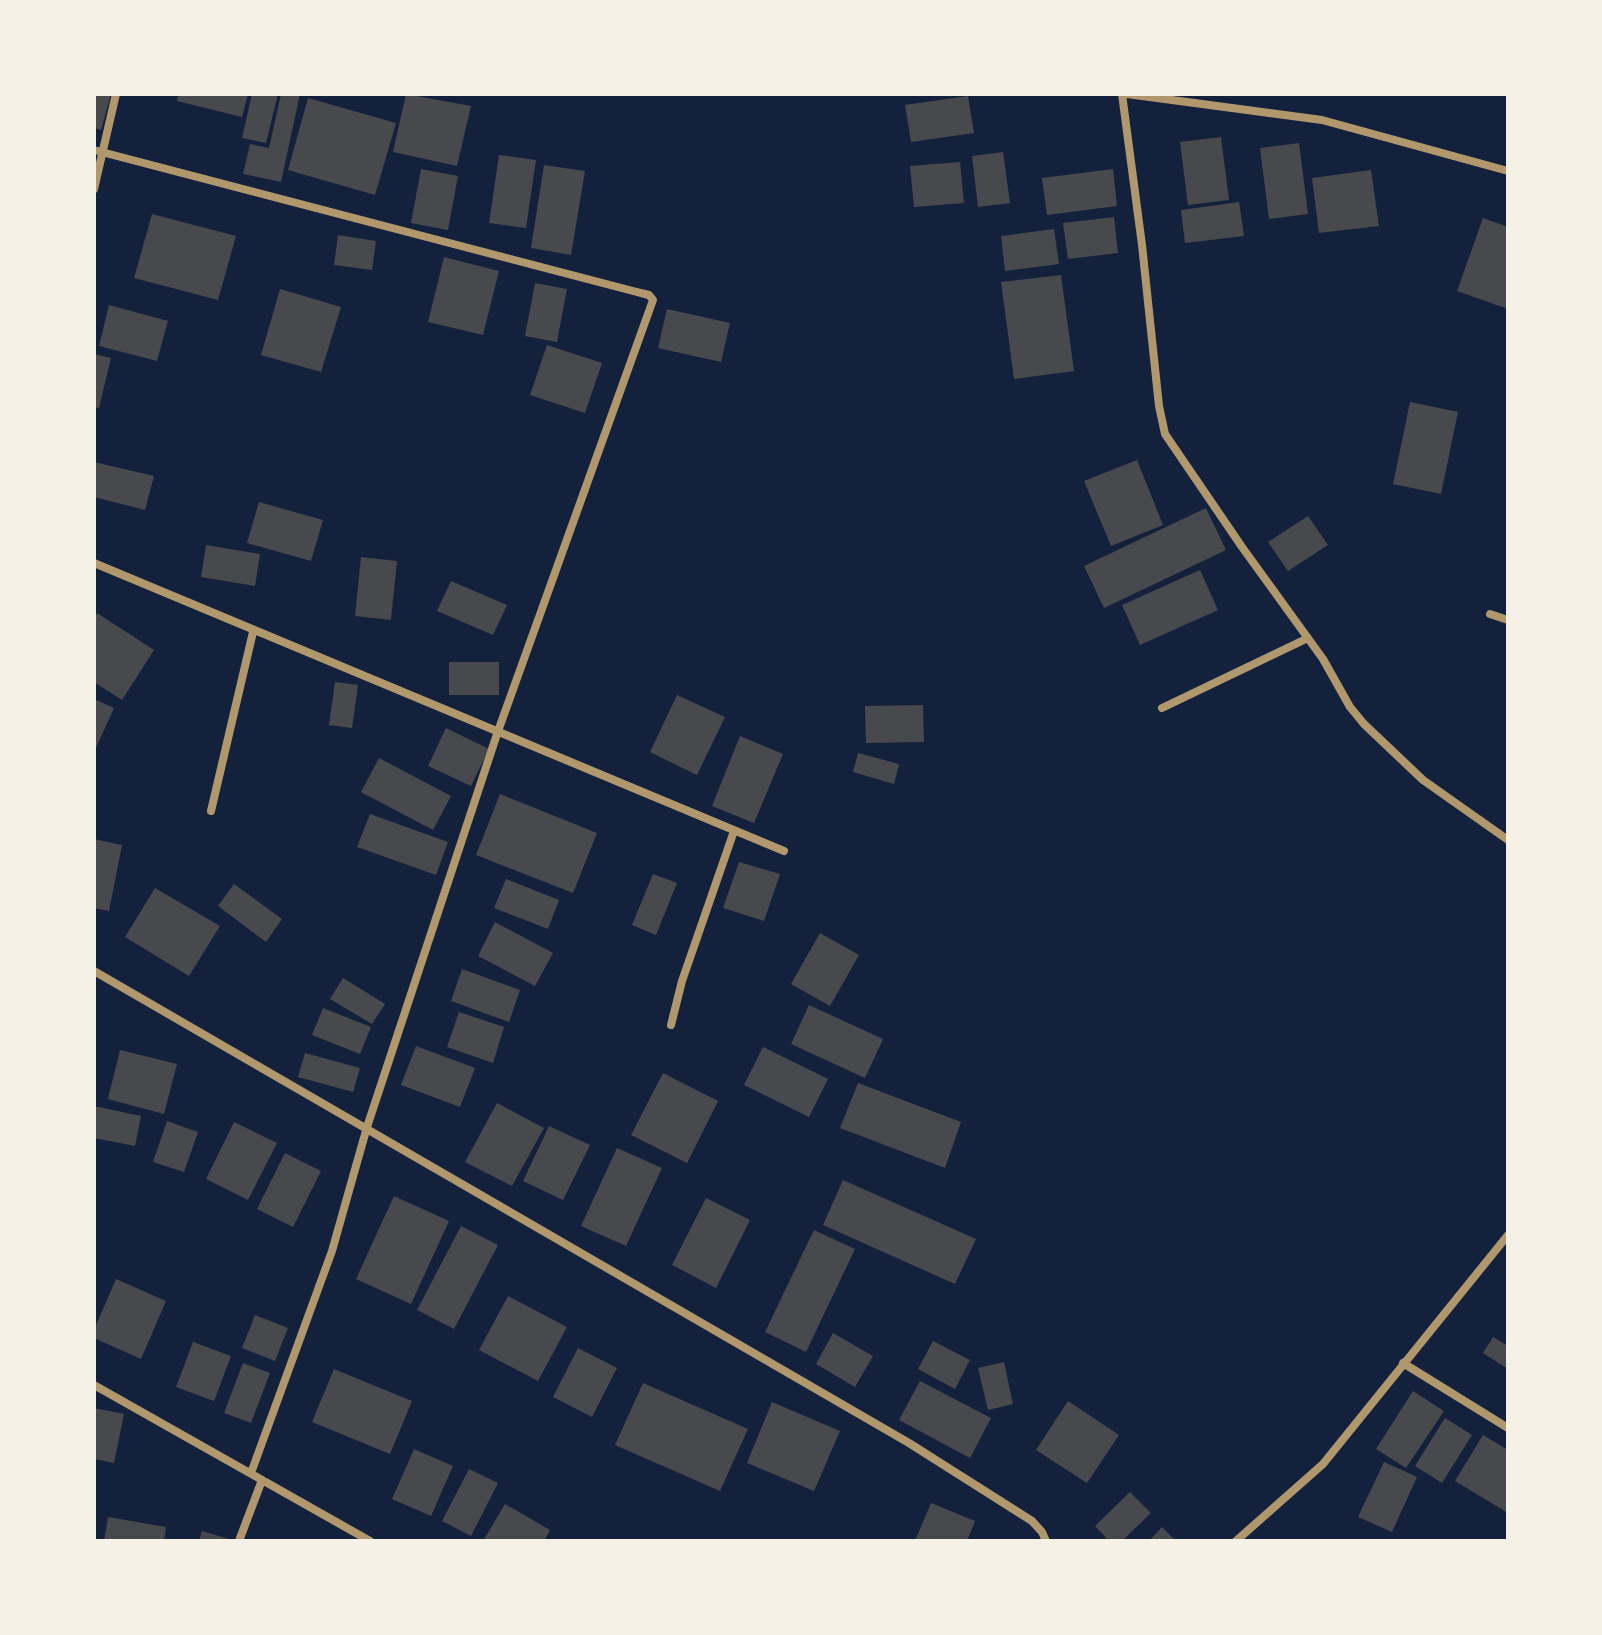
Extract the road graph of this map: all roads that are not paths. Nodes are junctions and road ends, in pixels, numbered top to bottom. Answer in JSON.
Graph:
{"nodes":[{"id":1,"x":116,"y":94,"type":"edge"},
{"id":2,"x":1124,"y":94,"type":"edge"},
{"id":3,"x":98,"y":151,"type":"edge"},
{"id":4,"x":1508,"y":171,"type":"edge"},
{"id":5,"x":94,"y":189,"type":"edge"},
{"id":6,"x":94,"y":563,"type":"edge"},
{"id":7,"x":1490,"y":614,"type":"dead end"},
{"id":8,"x":1508,"y":620,"type":"edge"},
{"id":9,"x":253,"y":632,"type":"junction"},
{"id":10,"x":1308,"y":638,"type":"junction"},
{"id":11,"x":1162,"y":708,"type":"dead end"},
{"id":12,"x":497,"y":734,"type":"junction"},
{"id":13,"x":211,"y":811,"type":"dead end"},
{"id":14,"x":734,"y":831,"type":"junction"},
{"id":15,"x":1508,"y":840,"type":"edge"},
{"id":16,"x":784,"y":851,"type":"dead end"},
{"id":17,"x":94,"y":971,"type":"edge"},
{"id":18,"x":671,"y":1025,"type":"dead end"},
{"id":19,"x":367,"y":1127,"type":"junction"},
{"id":20,"x":1508,"y":1235,"type":"edge"},
{"id":21,"x":1403,"y":1363,"type":"junction"},
{"id":22,"x":94,"y":1385,"type":"edge"},
{"id":23,"x":1508,"y":1428,"type":"edge"},
{"id":24,"x":251,"y":1473,"type":"junction"},
{"id":25,"x":262,"y":1480,"type":"junction"},
{"id":26,"x":239,"y":1541,"type":"edge"},
{"id":27,"x":370,"y":1541,"type":"edge"},
{"id":28,"x":1046,"y":1541,"type":"edge"},
{"id":29,"x":1236,"y":1541,"type":"edge"}],
"edges":[{"from":1,"to":3,"type":"street"},
{"from":2,"to":4,"type":"street"},
{"from":2,"to":10,"type":"street"},
{"from":3,"to":5,"type":"street"},
{"from":3,"to":12,"type":"street"},
{"from":6,"to":9,"type":"street"},
{"from":7,"to":8,"type":"street"},
{"from":9,"to":12,"type":"street"},
{"from":9,"to":13,"type":"street"},
{"from":10,"to":11,"type":"street"},
{"from":10,"to":15,"type":"street"},
{"from":12,"to":14,"type":"street"},
{"from":12,"to":19,"type":"street"},
{"from":14,"to":16,"type":"street"},
{"from":14,"to":18,"type":"street"},
{"from":17,"to":19,"type":"street"},
{"from":19,"to":24,"type":"street"},
{"from":19,"to":28,"type":"street"},
{"from":20,"to":21,"type":"street"},
{"from":21,"to":23,"type":"street"},
{"from":21,"to":29,"type":"street"},
{"from":22,"to":24,"type":"street"},
{"from":24,"to":25,"type":"street"},
{"from":25,"to":26,"type":"street"},
{"from":25,"to":27,"type":"street"}]}
